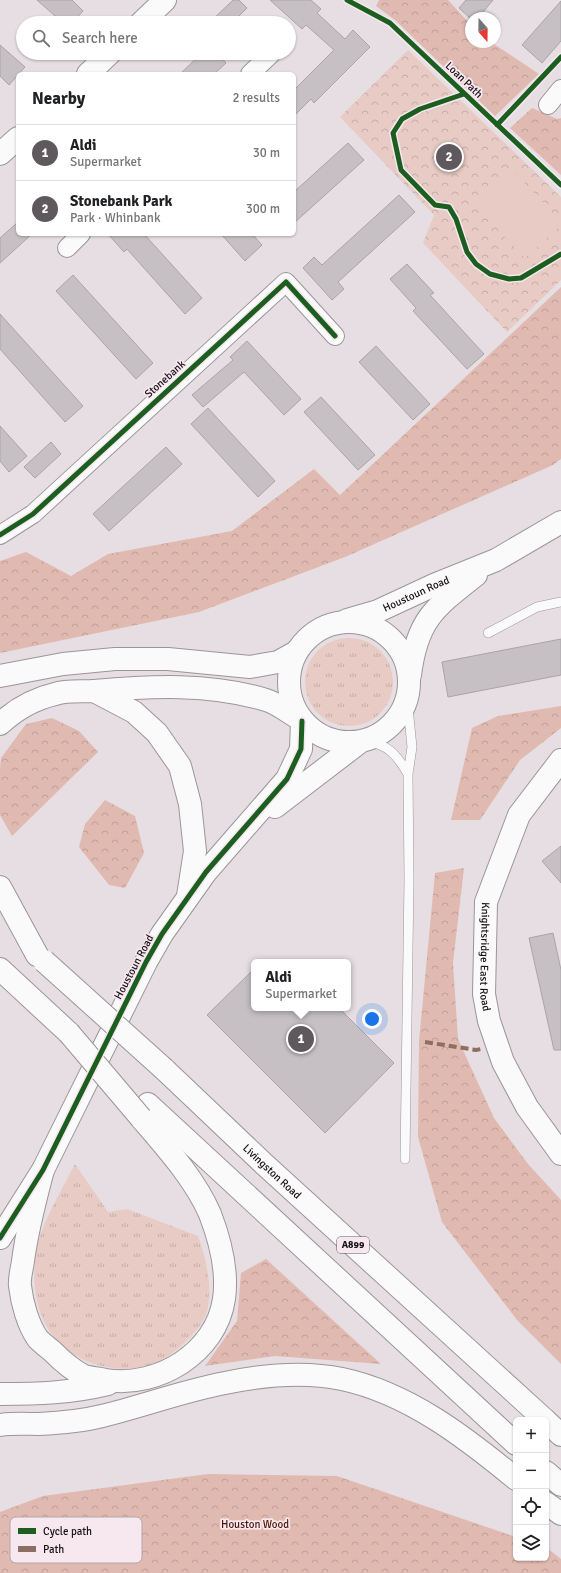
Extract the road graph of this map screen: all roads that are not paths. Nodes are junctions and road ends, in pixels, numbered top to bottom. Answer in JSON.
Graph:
{"nodes":[{"id":1,"x":165,"y":0,"type":"edge"},
{"id":2,"x":148,"y":16,"type":"edge"},
{"id":3,"x":103,"y":60,"type":"edge"},
{"id":4,"x":265,"y":60,"type":"edge"},
{"id":5,"x":90,"y":72,"type":"edge"},
{"id":6,"x":252,"y":72,"type":"edge"},
{"id":7,"x":16,"y":140,"type":"edge"},
{"id":8,"x":0,"y":154,"type":"edge"},
{"id":9,"x":80,"y":236,"type":"edge"},
{"id":10,"x":67,"y":248,"type":"dead end"},
{"id":11,"x":336,"y":336,"type":"dead end"},
{"id":12,"x":561,"y":522,"type":"edge"},
{"id":13,"x":0,"y":535,"type":"edge"},
{"id":14,"x":496,"y":560,"type":"junction"},
{"id":15,"x":561,"y":602,"type":"edge"},
{"id":16,"x":336,"y":623,"type":"junction"},
{"id":17,"x":488,"y":634,"type":"dead end"},
{"id":18,"x":296,"y":652,"type":"junction"},
{"id":19,"x":0,"y":676,"type":"edge"},
{"id":20,"x":408,"y":690,"type":"junction"},
{"id":21,"x":94,"y":691,"type":"junction"},
{"id":22,"x":301,"y":720,"type":"junction"},
{"id":23,"x":0,"y":724,"type":"edge"},
{"id":24,"x":362,"y":741,"type":"junction"},
{"id":25,"x":561,"y":760,"type":"edge"},
{"id":26,"x":408,"y":774,"type":"junction"},
{"id":27,"x":250,"y":823,"type":"junction"},
{"id":28,"x":0,"y":887,"type":"edge"},
{"id":29,"x":188,"y":896,"type":"junction"},
{"id":30,"x":0,"y":921,"type":"edge"},
{"id":31,"x":40,"y":958,"type":"junction"},
{"id":32,"x":0,"y":969,"type":"edge"},
{"id":33,"x":144,"y":1111,"type":"junction"},
{"id":34,"x":561,"y":1154,"type":"edge"},
{"id":35,"x":405,"y":1159,"type":"dead end"},
{"id":36,"x":43,"y":1170,"type":"junction"},
{"id":37,"x":0,"y":1238,"type":"edge"},
{"id":38,"x":118,"y":1382,"type":"junction"},
{"id":39,"x":0,"y":1394,"type":"edge"},
{"id":40,"x":541,"y":1417,"type":"edge"},
{"id":41,"x":549,"y":1424,"type":"edge"},
{"id":42,"x":0,"y":1425,"type":"edge"},
{"id":43,"x":561,"y":1435,"type":"edge"},
{"id":44,"x":513,"y":1441,"type":"edge"},
{"id":45,"x":549,"y":1475,"type":"edge"},
{"id":46,"x":513,"y":1477,"type":"edge"},
{"id":47,"x":561,"y":1485,"type":"edge"},
{"id":48,"x":549,"y":1505,"type":"edge"},
{"id":49,"x":561,"y":1514,"type":"edge"}],
"edges":[{"from":1,"to":2,"type":"main road"},
{"from":3,"to":5,"type":"main road"},
{"from":4,"to":6,"type":"street"},
{"from":7,"to":8,"type":"main road"},
{"from":9,"to":10,"type":"street"},
{"from":11,"to":13,"type":"street","name":"Stonebank"},
{"from":12,"to":14,"type":"main road","name":"Houstoun Road"},
{"from":14,"to":16,"type":"main road","name":"Houstoun Road"},
{"from":14,"to":20,"type":"main road","name":"Houstoun Road"},
{"from":15,"to":17,"type":"lane"},
{"from":16,"to":18,"type":"main road"},
{"from":16,"to":20,"type":"main road"},
{"from":18,"to":19,"type":"main road"},
{"from":18,"to":22,"type":"main road"},
{"from":20,"to":24,"type":"main road"},
{"from":20,"to":26,"type":"lane"},
{"from":21,"to":22,"type":"main road"},
{"from":21,"to":23,"type":"main road"},
{"from":21,"to":29,"type":"main road"},
{"from":22,"to":24,"type":"main road"},
{"from":22,"to":27,"type":"main road","name":"Houstoun Road"},
{"from":24,"to":26,"type":"lane"},
{"from":24,"to":27,"type":"main road","name":"Houstoun Road"},
{"from":25,"to":34,"type":"main road","name":"Knightsridge East Road"},
{"from":26,"to":35,"type":"lane"},
{"from":27,"to":29,"type":"main road","name":"Houstoun Road"},
{"from":28,"to":31,"type":"main road"},
{"from":29,"to":36,"type":"main road","name":"Houstoun Road"},
{"from":30,"to":31,"type":"main road","name":"Livingston Road","number":"A899"},
{"from":31,"to":40,"type":"main road","name":"Livingston Road","number":"A899","bridge":true},
{"from":32,"to":33,"type":"main road","bridge":true},
{"from":33,"to":38,"type":"main road"},
{"from":33,"to":44,"type":"main road"},
{"from":36,"to":37,"type":"main road","name":"Houstoun Road"},
{"from":36,"to":38,"type":"main road"},
{"from":38,"to":39,"type":"main road"},
{"from":41,"to":43,"type":"main road","name":"Livingston Road","number":"A899"},
{"from":42,"to":46,"type":"main road"},
{"from":45,"to":47,"type":"main road"},
{"from":48,"to":49,"type":"main road"}]}
